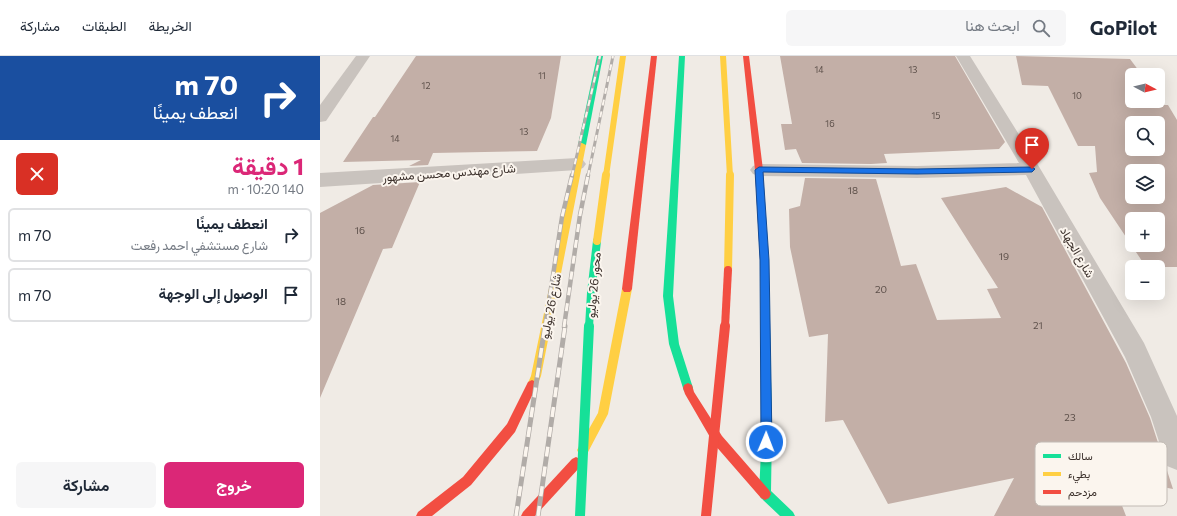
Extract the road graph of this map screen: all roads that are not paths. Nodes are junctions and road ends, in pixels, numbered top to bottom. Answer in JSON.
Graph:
{"nodes":[{"id":1,"x":363,"y":56,"type":"edge"},
{"id":2,"x":600,"y":56,"type":"edge"},
{"id":3,"x":623,"y":56,"type":"edge"},
{"id":4,"x":654,"y":56,"type":"edge"},
{"id":5,"x":682,"y":56,"type":"edge"},
{"id":6,"x":723,"y":56,"type":"edge"},
{"id":7,"x":746,"y":56,"type":"edge"},
{"id":8,"x":963,"y":56,"type":"edge"},
{"id":9,"x":320,"y":117,"type":"edge"},
{"id":10,"x":577,"y":164,"type":"junction"},
{"id":11,"x":1032,"y":169,"type":"junction"},
{"id":12,"x":759,"y":170,"type":"junction"},
{"id":13,"x":320,"y":180,"type":"edge"},
{"id":14,"x":1177,"y":456,"type":"edge"},
{"id":15,"x":764,"y":494,"type":"junction"},
{"id":16,"x":764,"y":509,"type":"dead end"},
{"id":17,"x":422,"y":516,"type":"edge"},
{"id":18,"x":527,"y":516,"type":"edge"},
{"id":19,"x":580,"y":516,"type":"edge"},
{"id":20,"x":706,"y":516,"type":"edge"},
{"id":21,"x":789,"y":516,"type":"edge"}],
"edges":[{"from":1,"to":9,"type":"street"},
{"from":2,"to":10,"type":"main road","name":"شارع 26 يوليو"},
{"from":3,"to":19,"type":"main road","name":"محور 26 يوليو","bridge":true},
{"from":4,"to":18,"type":"main road"},
{"from":5,"to":15,"type":"main road"},
{"from":6,"to":20,"type":"main road","bridge":true},
{"from":7,"to":12,"type":"main road"},
{"from":8,"to":11,"type":"street","name":"شارع الجهاد"},
{"from":10,"to":13,"type":"street","name":"شارع مهندس محسن مشهور"},
{"from":10,"to":17,"type":"main road","name":"شارع 26 يوليو"},
{"from":11,"to":12,"type":"street"},
{"from":11,"to":14,"type":"street","name":"شارع الجهاد"},
{"from":12,"to":15,"type":"main road"},
{"from":15,"to":16,"type":"main road"},
{"from":15,"to":21,"type":"main road"}]}
